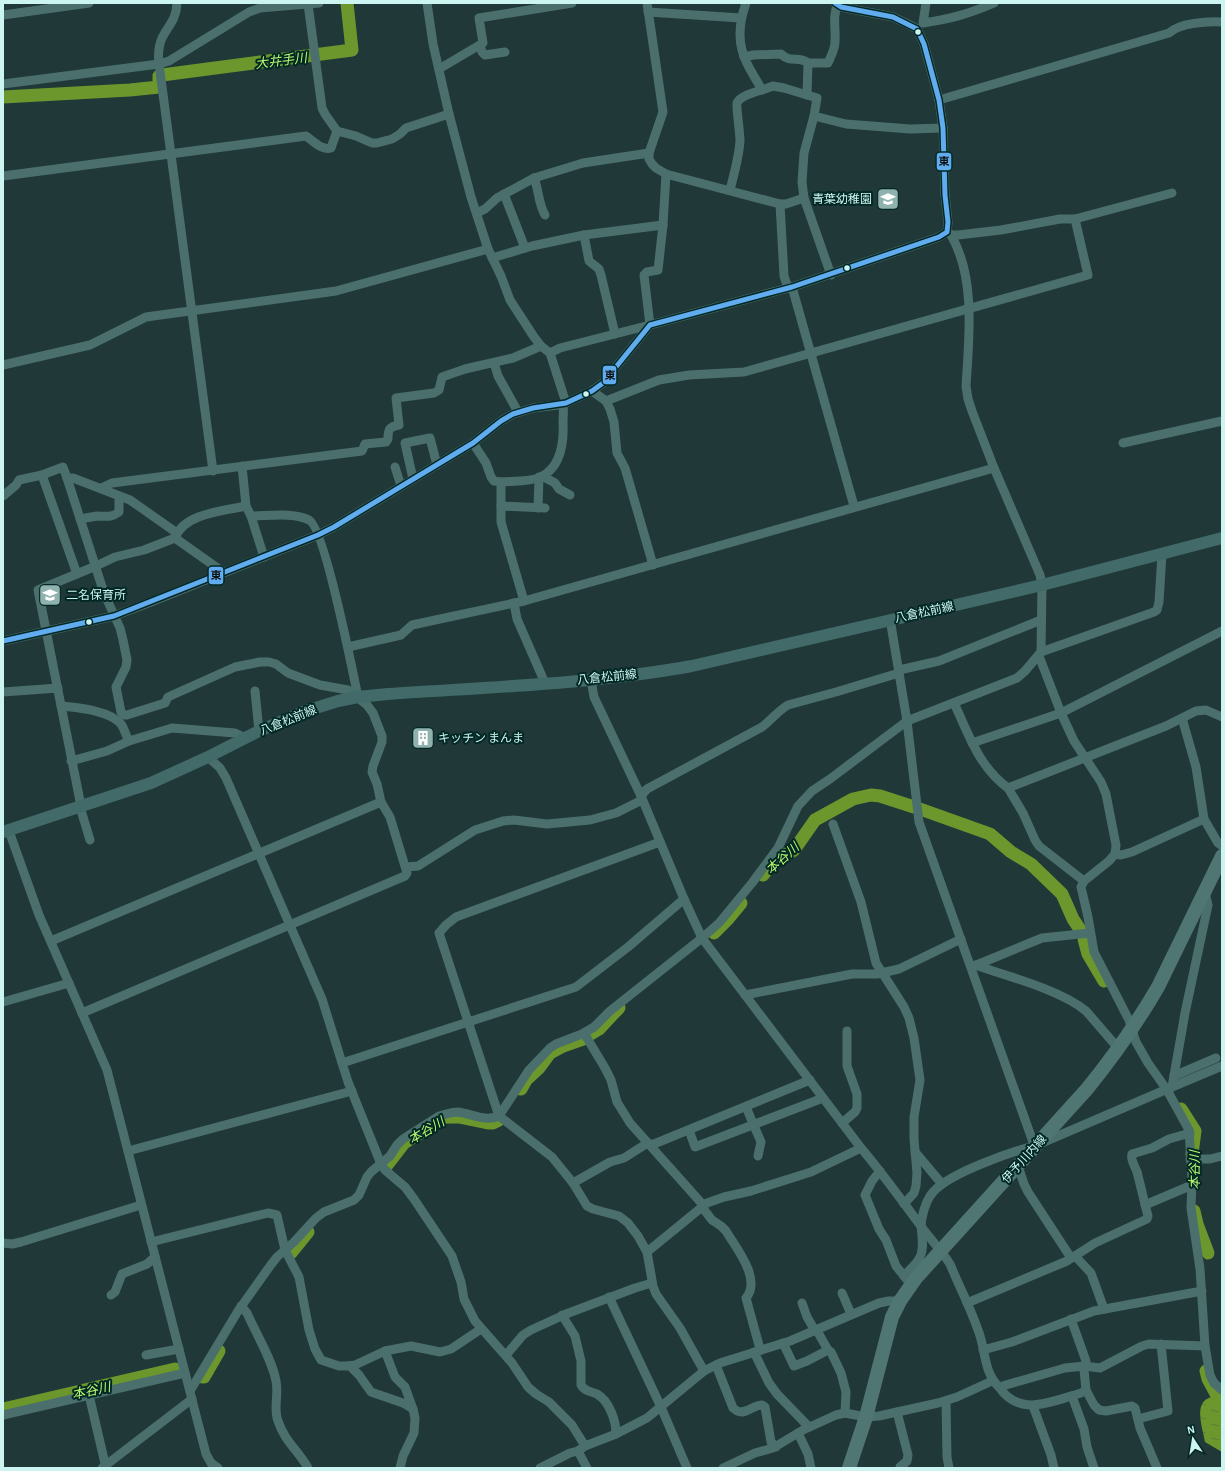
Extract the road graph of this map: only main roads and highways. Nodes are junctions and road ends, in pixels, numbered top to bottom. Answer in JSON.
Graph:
{"nodes":[{"id":1,"x":1222,"y":538,"type":"edge"},
{"id":2,"x":6,"y":831,"type":"edge"},
{"id":3,"x":1222,"y":856,"type":"edge"},
{"id":4,"x":852,"y":1466,"type":"edge"}],
"edges":[{"from":1,"to":2,"type":"main road","name":"八倉松前線"},
{"from":3,"to":4,"type":"main road","name":"伊予川内線"}]}
